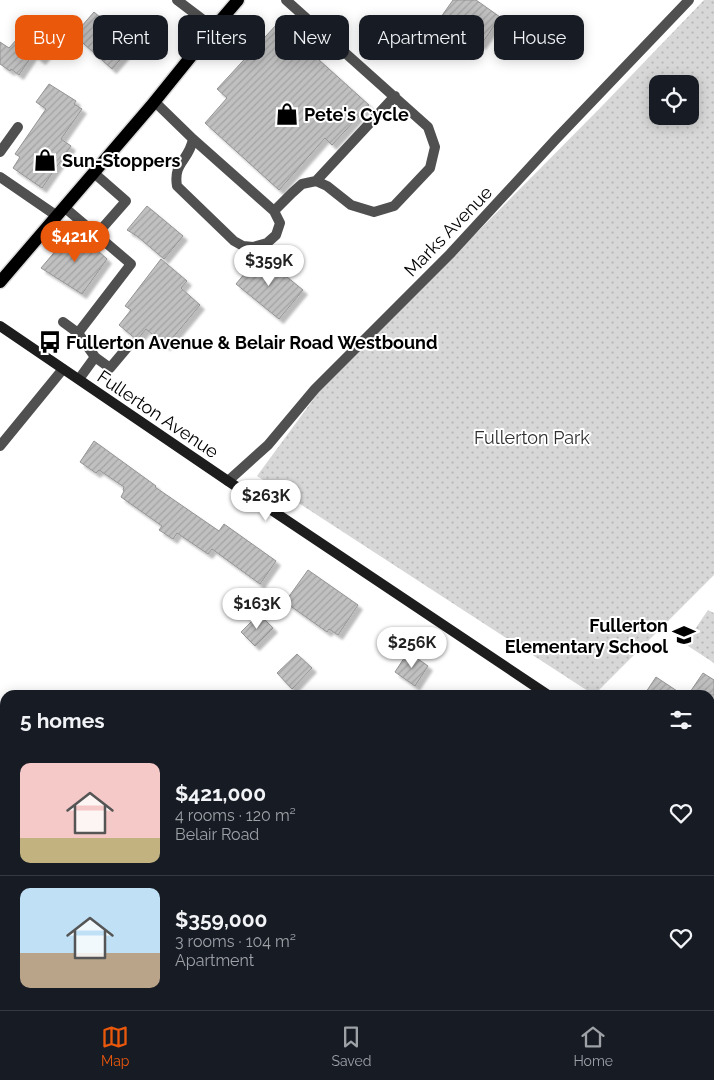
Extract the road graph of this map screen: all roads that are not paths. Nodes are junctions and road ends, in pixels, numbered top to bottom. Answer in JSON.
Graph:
{"nodes":[{"id":1,"x":177,"y":0,"type":"edge"},
{"id":2,"x":238,"y":0,"type":"edge"},
{"id":3,"x":286,"y":0,"type":"edge"},
{"id":4,"x":689,"y":0,"type":"edge"},
{"id":5,"x":197,"y":15,"type":"edge"},
{"id":6,"x":225,"y":15,"type":"edge"},
{"id":7,"x":188,"y":60,"type":"edge"},
{"id":8,"x":395,"y":96,"type":"junction"},
{"id":9,"x":154,"y":102,"type":"junction"},
{"id":10,"x":18,"y":127,"type":"dead end"},
{"id":11,"x":193,"y":139,"type":"junction"},
{"id":12,"x":0,"y":152,"type":"edge"},
{"id":13,"x":94,"y":173,"type":"junction"},
{"id":14,"x":0,"y":176,"type":"edge"},
{"id":15,"x":316,"y":181,"type":"junction"},
{"id":16,"x":274,"y":211,"type":"junction"},
{"id":17,"x":60,"y":212,"type":"junction"},
{"id":18,"x":97,"y":234,"type":"junction"},
{"id":19,"x":0,"y":282,"type":"edge"},
{"id":20,"x":63,"y":322,"type":"dead end"},
{"id":21,"x":0,"y":326,"type":"edge"},
{"id":22,"x":78,"y":333,"type":"junction"},
{"id":23,"x":131,"y":343,"type":"dead end"},
{"id":24,"x":95,"y":357,"type":"junction"},
{"id":25,"x":63,"y":369,"type":"junction"},
{"id":26,"x":79,"y":379,"type":"junction"},
{"id":27,"x":0,"y":446,"type":"edge"},
{"id":28,"x":228,"y":481,"type":"junction"},
{"id":29,"x":541,"y":690,"type":"edge"}],
"edges":[{"from":1,"to":5,"type":"street"},
{"from":2,"to":6,"type":"main road"},
{"from":3,"to":8,"type":"street"},
{"from":4,"to":28,"type":"street","name":"Marks Avenue"},
{"from":7,"to":9,"type":"main road"},
{"from":8,"to":15,"type":"street"},
{"from":8,"to":15,"type":"street"},
{"from":9,"to":11,"type":"street"},
{"from":9,"to":13,"type":"main road"},
{"from":10,"to":12,"type":"street"},
{"from":11,"to":16,"type":"street"},
{"from":11,"to":16,"type":"street"},
{"from":13,"to":17,"type":"main road"},
{"from":13,"to":18,"type":"street"},
{"from":14,"to":17,"type":"street"},
{"from":15,"to":16,"type":"street"},
{"from":17,"to":18,"type":"street"},
{"from":17,"to":19,"type":"main road"},
{"from":18,"to":22,"type":"street"},
{"from":20,"to":22,"type":"street"},
{"from":21,"to":25,"type":"street","name":"Fullerton Avenue"},
{"from":22,"to":24,"type":"street"},
{"from":23,"to":24,"type":"street"},
{"from":24,"to":26,"type":"street"},
{"from":25,"to":26,"type":"street","name":"Fullerton Avenue"},
{"from":25,"to":27,"type":"street"},
{"from":26,"to":28,"type":"street","name":"Fullerton Avenue"},
{"from":28,"to":29,"type":"street","name":"Fullerton Avenue"}]}
